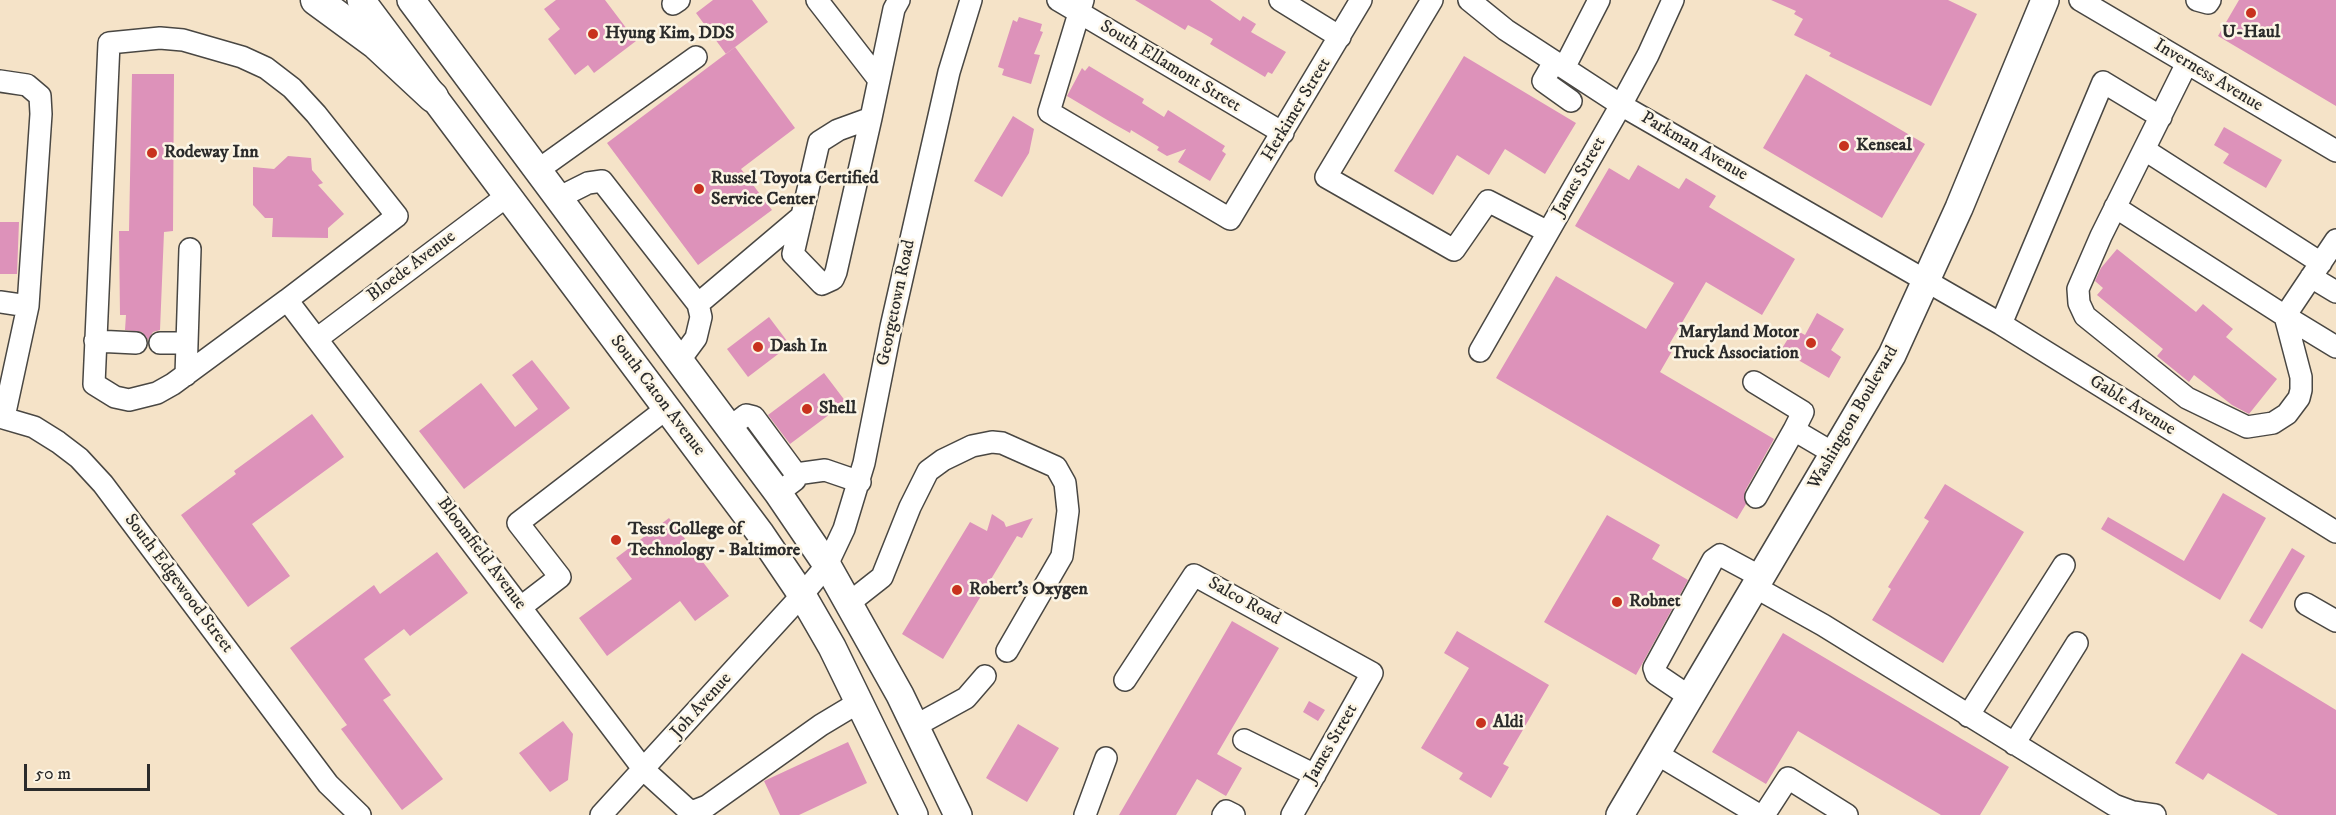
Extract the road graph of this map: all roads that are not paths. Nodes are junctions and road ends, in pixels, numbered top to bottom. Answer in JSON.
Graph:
{"nodes":[{"id":1,"x":316,"y":0,"type":"edge"},
{"id":2,"x":361,"y":0,"type":"edge"},
{"id":3,"x":411,"y":0,"type":"edge"},
{"id":4,"x":817,"y":0,"type":"edge"},
{"id":5,"x":899,"y":0,"type":"edge"},
{"id":6,"x":971,"y":0,"type":"edge"},
{"id":7,"x":1058,"y":0,"type":"edge"},
{"id":8,"x":1280,"y":0,"type":"edge"},
{"id":9,"x":1361,"y":0,"type":"edge"},
{"id":10,"x":1432,"y":0,"type":"edge"},
{"id":11,"x":1469,"y":0,"type":"edge"},
{"id":12,"x":1599,"y":0,"type":"edge"},
{"id":13,"x":1673,"y":0,"type":"edge"},
{"id":14,"x":2045,"y":0,"type":"edge"},
{"id":15,"x":2080,"y":0,"type":"edge"},
{"id":16,"x":2197,"y":0,"type":"edge"},
{"id":17,"x":2210,"y":0,"type":"edge"},
{"id":18,"x":1081,"y":6,"type":"edge"},
{"id":19,"x":1340,"y":37,"type":"junction"},
{"id":20,"x":696,"y":57,"type":"dead end"},
{"id":21,"x":2187,"y":63,"type":"junction"},
{"id":22,"x":1559,"y":65,"type":"junction"},
{"id":23,"x":879,"y":80,"type":"junction"},
{"id":24,"x":0,"y":81,"type":"edge"},
{"id":25,"x":433,"y":97,"type":"junction"},
{"id":26,"x":1571,"y":101,"type":"dead end"},
{"id":27,"x":1621,"y":105,"type":"junction"},
{"id":28,"x":2161,"y":117,"type":"junction"},
{"id":29,"x":871,"y":118,"type":"junction"},
{"id":30,"x":1283,"y":133,"type":"junction"},
{"id":31,"x":2145,"y":150,"type":"junction"},
{"id":32,"x":2336,"y":151,"type":"edge"},
{"id":33,"x":538,"y":170,"type":"junction"},
{"id":34,"x":507,"y":196,"type":"junction"},
{"id":35,"x":558,"y":198,"type":"junction"},
{"id":36,"x":2115,"y":207,"type":"junction"},
{"id":37,"x":802,"y":216,"type":"junction"},
{"id":38,"x":1548,"y":232,"type":"junction"},
{"id":39,"x":2336,"y":240,"type":"edge"},
{"id":40,"x":190,"y":249,"type":"dead end"},
{"id":41,"x":2316,"y":270,"type":"junction"},
{"id":42,"x":1928,"y":281,"type":"junction"},
{"id":43,"x":2336,"y":292,"type":"edge"},
{"id":44,"x":288,"y":300,"type":"junction"},
{"id":45,"x":0,"y":302,"type":"edge"},
{"id":46,"x":698,"y":304,"type":"junction"},
{"id":47,"x":28,"y":306,"type":"junction"},
{"id":48,"x":2285,"y":316,"type":"junction"},
{"id":49,"x":2001,"y":324,"type":"junction"},
{"id":50,"x":318,"y":338,"type":"junction"},
{"id":51,"x":95,"y":341,"type":"junction"},
{"id":52,"x":136,"y":343,"type":"dead end"},
{"id":53,"x":160,"y":343,"type":"dead end"},
{"id":54,"x":187,"y":344,"type":"junction"},
{"id":55,"x":2336,"y":347,"type":"edge"},
{"id":56,"x":1480,"y":351,"type":"dead end"},
{"id":57,"x":679,"y":361,"type":"junction"},
{"id":58,"x":186,"y":375,"type":"junction"},
{"id":59,"x":1754,"y":382,"type":"dead end"},
{"id":60,"x":666,"y":409,"type":"junction"},
{"id":61,"x":2,"y":417,"type":"edge"},
{"id":62,"x":729,"y":428,"type":"junction"},
{"id":63,"x":1794,"y":430,"type":"junction"},
{"id":64,"x":1833,"y":453,"type":"junction"},
{"id":65,"x":796,"y":474,"type":"junction"},
{"id":66,"x":860,"y":482,"type":"junction"},
{"id":67,"x":778,"y":493,"type":"junction"},
{"id":68,"x":1756,"y":497,"type":"dead end"},
{"id":69,"x":2336,"y":532,"type":"edge"},
{"id":70,"x":827,"y":566,"type":"junction"},
{"id":71,"x":2064,"y":566,"type":"dead end"},
{"id":72,"x":1758,"y":582,"type":"junction"},
{"id":73,"x":802,"y":596,"type":"junction"},
{"id":74,"x":849,"y":603,"type":"junction"},
{"id":75,"x":2306,"y":604,"type":"dead end"},
{"id":76,"x":521,"y":607,"type":"junction"},
{"id":77,"x":2336,"y":621,"type":"edge"},
{"id":78,"x":2077,"y":643,"type":"dead end"},
{"id":79,"x":1007,"y":651,"type":"dead end"},
{"id":80,"x":1372,"y":674,"type":"joint"},
{"id":81,"x":985,"y":676,"type":"dead end"},
{"id":82,"x":1125,"y":680,"type":"dead end"},
{"id":83,"x":1690,"y":697,"type":"junction"},
{"id":84,"x":861,"y":701,"type":"junction"},
{"id":85,"x":1968,"y":716,"type":"junction"},
{"id":86,"x":915,"y":726,"type":"junction"},
{"id":87,"x":1244,"y":740,"type":"dead end"},
{"id":88,"x":2014,"y":744,"type":"junction"},
{"id":89,"x":1657,"y":754,"type":"junction"},
{"id":90,"x":1106,"y":758,"type":"dead end"},
{"id":91,"x":644,"y":770,"type":"junction"},
{"id":92,"x":1315,"y":775,"type":"junction"},
{"id":93,"x":328,"y":784,"type":"junction"},
{"id":94,"x":338,"y":815,"type":"edge"},
{"id":95,"x":360,"y":815,"type":"edge"},
{"id":96,"x":602,"y":815,"type":"edge"},
{"id":97,"x":914,"y":815,"type":"edge"},
{"id":98,"x":958,"y":815,"type":"edge"},
{"id":99,"x":1085,"y":815,"type":"edge"},
{"id":100,"x":1223,"y":815,"type":"edge"},
{"id":101,"x":1234,"y":815,"type":"edge"},
{"id":102,"x":1292,"y":815,"type":"edge"},
{"id":103,"x":1620,"y":815,"type":"edge"},
{"id":104,"x":1759,"y":815,"type":"edge"},
{"id":105,"x":1764,"y":815,"type":"edge"},
{"id":106,"x":1847,"y":815,"type":"edge"},
{"id":107,"x":2155,"y":815,"type":"edge"}],
"edges":[{"from":1,"to":25,"type":"highway"},
{"from":2,"to":25,"type":"main road","name":"South Caton Avenue"},
{"from":3,"to":33,"type":"main road"},
{"from":4,"to":23,"type":"street"},
{"from":5,"to":23,"type":"street"},
{"from":6,"to":66,"type":"street","name":"Georgetown Road"},
{"from":7,"to":18,"type":"street","name":"South Ellamont Street"},
{"from":8,"to":19,"type":"street"},
{"from":9,"to":19,"type":"street","name":"Herkimer Street"},
{"from":10,"to":38,"type":"street"},
{"from":11,"to":22,"type":"street","name":"Parkman Avenue"},
{"from":12,"to":22,"type":"street"},
{"from":13,"to":27,"type":"street","name":"James Street"},
{"from":14,"to":42,"type":"main road","name":"Washington Boulevard"},
{"from":15,"to":21,"type":"street","name":"Inverness Avenue"},
{"from":16,"to":17,"type":"street"},
{"from":18,"to":30,"type":"street","name":"South Ellamont Street"},
{"from":18,"to":30,"type":"street","name":"Herkimer Street"},
{"from":19,"to":30,"type":"street","name":"Herkimer Street"},
{"from":20,"to":33,"type":"street"},
{"from":21,"to":28,"type":"street"},
{"from":21,"to":32,"type":"street","name":"Inverness Avenue"},
{"from":22,"to":26,"type":"street"},
{"from":22,"to":27,"type":"street","name":"Parkman Avenue"},
{"from":23,"to":29,"type":"street"},
{"from":24,"to":47,"type":"street"},
{"from":25,"to":34,"type":"main road","name":"South Caton Avenue"},
{"from":27,"to":38,"type":"street","name":"James Street"},
{"from":27,"to":42,"type":"street","name":"Parkman Avenue"},
{"from":28,"to":31,"type":"street"},
{"from":28,"to":49,"type":"street"},
{"from":29,"to":37,"type":"street"},
{"from":29,"to":37,"type":"street"},
{"from":31,"to":36,"type":"street"},
{"from":31,"to":41,"type":"street"},
{"from":33,"to":35,"type":"main road"},
{"from":34,"to":50,"type":"street","name":"Bloede Avenue"},
{"from":34,"to":60,"type":"main road","name":"South Caton Avenue"},
{"from":35,"to":46,"type":"street"},
{"from":35,"to":57,"type":"main road"},
{"from":36,"to":48,"type":"street"},
{"from":36,"to":48,"type":"street"},
{"from":37,"to":46,"type":"street"},
{"from":38,"to":56,"type":"street","name":"James Street"},
{"from":39,"to":41,"type":"street"},
{"from":40,"to":54,"type":"street"},
{"from":41,"to":43,"type":"street"},
{"from":41,"to":48,"type":"street"},
{"from":42,"to":49,"type":"street","name":"Gable Avenue"},
{"from":42,"to":64,"type":"main road","name":"Washington Boulevard"},
{"from":44,"to":50,"type":"street","name":"Bloomfield Avenue"},
{"from":44,"to":51,"type":"street"},
{"from":44,"to":58,"type":"street"},
{"from":45,"to":47,"type":"street"},
{"from":46,"to":57,"type":"street"},
{"from":47,"to":61,"type":"street"},
{"from":48,"to":55,"type":"street"},
{"from":49,"to":69,"type":"street","name":"Gable Avenue"},
{"from":50,"to":76,"type":"street","name":"Bloomfield Avenue"},
{"from":51,"to":52,"type":"street"},
{"from":51,"to":58,"type":"street"},
{"from":53,"to":54,"type":"street"},
{"from":54,"to":58,"type":"street"},
{"from":57,"to":62,"type":"main road"},
{"from":59,"to":63,"type":"street"},
{"from":60,"to":73,"type":"main road","name":"South Caton Avenue"},
{"from":60,"to":76,"type":"street"},
{"from":61,"to":93,"type":"street","name":"South Edgewood Street"},
{"from":62,"to":65,"type":"street"},
{"from":62,"to":67,"type":"main road"},
{"from":63,"to":64,"type":"street"},
{"from":63,"to":68,"type":"street"},
{"from":64,"to":72,"type":"main road","name":"Washington Boulevard"},
{"from":65,"to":66,"type":"street"},
{"from":65,"to":67,"type":"street"},
{"from":66,"to":70,"type":"street","name":"Georgetown Road"},
{"from":67,"to":70,"type":"main road"},
{"from":70,"to":73,"type":"street","name":"Georgetown Road"},
{"from":70,"to":74,"type":"main road"},
{"from":71,"to":85,"type":"street"},
{"from":72,"to":83,"type":"main road","name":"Washington Boulevard"},
{"from":72,"to":83,"type":"street"},
{"from":72,"to":85,"type":"street"},
{"from":73,"to":84,"type":"main road","name":"South Caton Avenue"},
{"from":73,"to":91,"type":"street","name":"Joh Avenue"},
{"from":74,"to":79,"type":"street"},
{"from":74,"to":86,"type":"main road"},
{"from":75,"to":77,"type":"street"},
{"from":76,"to":91,"type":"street","name":"Bloomfield Avenue"},
{"from":78,"to":88,"type":"street"},
{"from":80,"to":82,"type":"street","name":"Salco Road"},
{"from":80,"to":92,"type":"street","name":"James Street"},
{"from":81,"to":86,"type":"street"},
{"from":83,"to":89,"type":"main road","name":"Washington Boulevard"},
{"from":84,"to":91,"type":"street","name":"Bloomfield Avenue"},
{"from":84,"to":97,"type":"main road","name":"South Caton Avenue"},
{"from":85,"to":88,"type":"street"},
{"from":86,"to":98,"type":"main road"},
{"from":87,"to":92,"type":"street"},
{"from":88,"to":107,"type":"street"},
{"from":89,"to":103,"type":"main road","name":"Washington Boulevard"},
{"from":89,"to":104,"type":"street"},
{"from":90,"to":99,"type":"street"},
{"from":91,"to":96,"type":"street","name":"Joh Avenue"},
{"from":92,"to":102,"type":"street","name":"James Street"},
{"from":93,"to":94,"type":"street","name":"South Edgewood Street"},
{"from":93,"to":95,"type":"street","name":"South Edgewood Street"},
{"from":100,"to":101,"type":"street"},
{"from":105,"to":106,"type":"street"}]}
